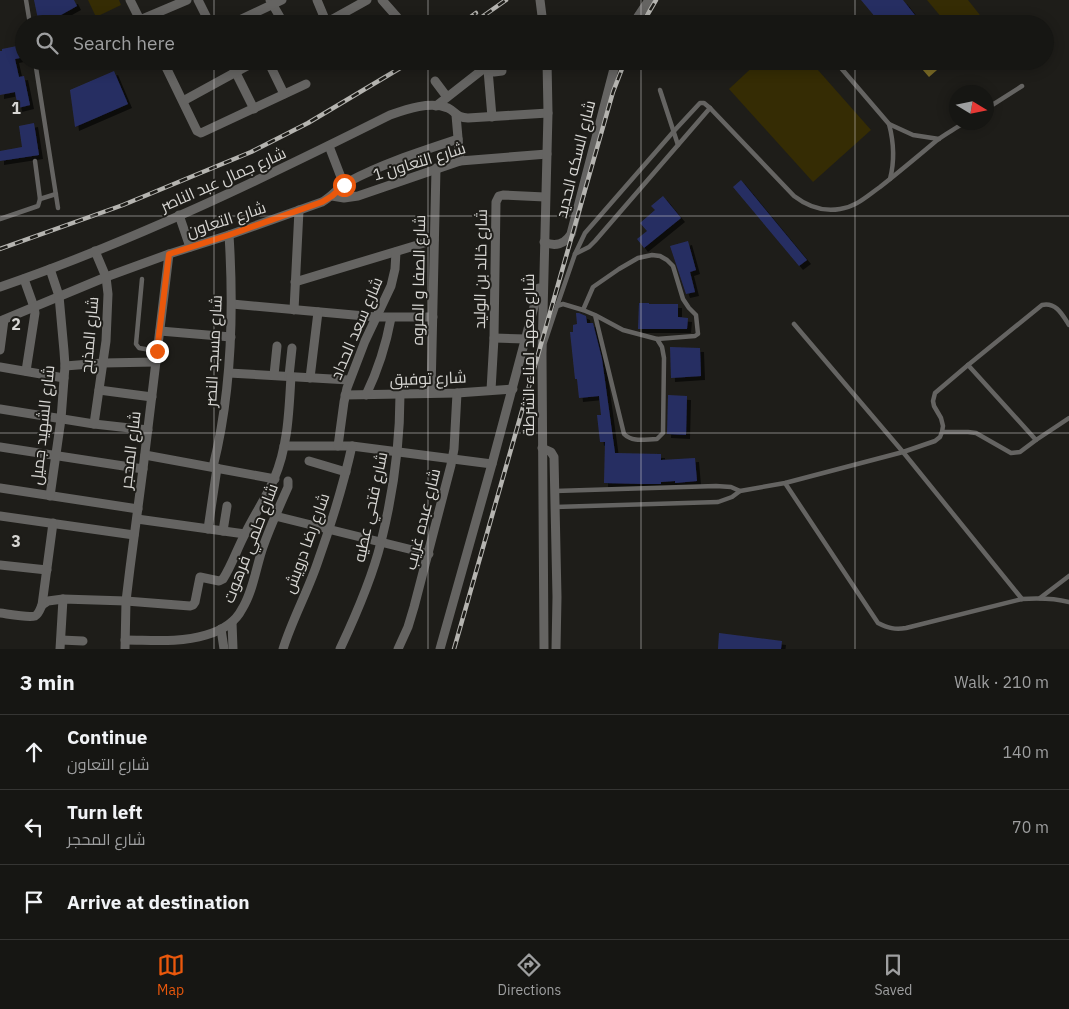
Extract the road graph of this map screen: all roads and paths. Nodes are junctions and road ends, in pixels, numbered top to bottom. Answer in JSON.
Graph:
{"nodes":[{"id":1,"x":26,"y":0,"type":"edge"},
{"id":2,"x":130,"y":0,"type":"edge"},
{"id":3,"x":187,"y":0,"type":"edge"},
{"id":4,"x":198,"y":0,"type":"edge"},
{"id":5,"x":282,"y":0,"type":"edge"},
{"id":6,"x":317,"y":0,"type":"edge"},
{"id":7,"x":367,"y":0,"type":"edge"},
{"id":8,"x":382,"y":0,"type":"edge"},
{"id":9,"x":540,"y":0,"type":"edge"},
{"id":10,"x":649,"y":0,"type":"edge"},
{"id":11,"x":271,"y":2,"type":"edge"},
{"id":12,"x":28,"y":15,"type":"edge"},
{"id":13,"x":138,"y":15,"type":"edge"},
{"id":14,"x":156,"y":15,"type":"edge"},
{"id":15,"x":206,"y":15,"type":"edge"},
{"id":16,"x":247,"y":15,"type":"edge"},
{"id":17,"x":279,"y":15,"type":"edge"},
{"id":18,"x":323,"y":15,"type":"edge"},
{"id":19,"x":340,"y":15,"type":"edge"},
{"id":20,"x":393,"y":15,"type":"edge"},
{"id":21,"x":542,"y":15,"type":"edge"},
{"id":22,"x":639,"y":15,"type":"edge"},
{"id":23,"x":36,"y":70,"type":"edge"},
{"id":24,"x":167,"y":70,"type":"edge"},
{"id":25,"x":234,"y":70,"type":"edge"},
{"id":26,"x":240,"y":70,"type":"edge"},
{"id":27,"x":272,"y":70,"type":"edge"},
{"id":28,"x":482,"y":70,"type":"edge"},
{"id":29,"x":488,"y":70,"type":"joint"},
{"id":30,"x":547,"y":70,"type":"edge"},
{"id":31,"x":614,"y":70,"type":"edge"},
{"id":32,"x":842,"y":70,"type":"edge"},
{"id":33,"x":502,"y":71,"type":"dead end"},
{"id":34,"x":235,"y":73,"type":"junction"},
{"id":35,"x":435,"y":82,"type":"dead end"},
{"id":36,"x":306,"y":84,"type":"dead end"},
{"id":37,"x":1022,"y":86,"type":"dead end"},
{"id":38,"x":660,"y":90,"type":"dead end"},
{"id":39,"x":284,"y":94,"type":"junction"},
{"id":40,"x":447,"y":97,"type":"junction"},
{"id":41,"x":182,"y":102,"type":"junction"},
{"id":42,"x":994,"y":104,"type":"edge"},
{"id":43,"x":436,"y":106,"type":"junction"},
{"id":44,"x":254,"y":108,"type":"junction"},
{"id":45,"x":710,"y":108,"type":"junction"},
{"id":46,"x":548,"y":113,"type":"junction"},
{"id":47,"x":456,"y":115,"type":"junction"},
{"id":48,"x":492,"y":117,"type":"junction"},
{"id":49,"x":889,"y":124,"type":"junction"},
{"id":50,"x":953,"y":130,"type":"edge"},
{"id":51,"x":674,"y":131,"type":"junction"},
{"id":52,"x":458,"y":139,"type":"junction"},
{"id":53,"x":938,"y":140,"type":"junction"},
{"id":54,"x":678,"y":144,"type":"junction"},
{"id":55,"x":329,"y":146,"type":"junction"},
{"id":56,"x":547,"y":154,"type":"junction"},
{"id":57,"x":35,"y":161,"type":"dead end"},
{"id":58,"x":460,"y":161,"type":"junction"},
{"id":59,"x":436,"y":168,"type":"junction"},
{"id":60,"x":890,"y":179,"type":"junction"},
{"id":61,"x":344,"y":185,"type":"junction"},
{"id":62,"x":56,"y":194,"type":"junction"},
{"id":63,"x":332,"y":196,"type":"junction"},
{"id":64,"x":546,"y":197,"type":"junction"},
{"id":65,"x":40,"y":199,"type":"junction"},
{"id":66,"x":58,"y":208,"type":"dead end"},
{"id":67,"x":299,"y":210,"type":"junction"},
{"id":68,"x":179,"y":216,"type":"junction"},
{"id":69,"x":0,"y":219,"type":"edge"},
{"id":70,"x":229,"y":235,"type":"junction"},
{"id":71,"x":434,"y":240,"type":"junction"},
{"id":72,"x":544,"y":242,"type":"junction"},
{"id":73,"x":190,"y":248,"type":"junction"},
{"id":74,"x":95,"y":251,"type":"junction"},
{"id":75,"x":396,"y":252,"type":"junction"},
{"id":76,"x":169,"y":254,"type":"junction"},
{"id":77,"x":575,"y":254,"type":"junction"},
{"id":78,"x":50,"y":269,"type":"junction"},
{"id":79,"x":543,"y":273,"type":"junction"},
{"id":80,"x":106,"y":277,"type":"junction"},
{"id":81,"x":24,"y":279,"type":"junction"},
{"id":82,"x":142,"y":279,"type":"dead end"},
{"id":83,"x":295,"y":282,"type":"junction"},
{"id":84,"x":0,"y":287,"type":"edge"},
{"id":85,"x":59,"y":296,"type":"junction"},
{"id":86,"x":232,"y":304,"type":"junction"},
{"id":87,"x":557,"y":306,"type":"junction"},
{"id":88,"x":34,"y":307,"type":"junction"},
{"id":89,"x":294,"y":310,"type":"junction"},
{"id":90,"x":583,"y":310,"type":"junction"},
{"id":91,"x":318,"y":312,"type":"junction"},
{"id":92,"x":595,"y":315,"type":"junction"},
{"id":93,"x":376,"y":318,"type":"junction"},
{"id":94,"x":391,"y":318,"type":"junction"},
{"id":95,"x":433,"y":318,"type":"junction"},
{"id":96,"x":2,"y":320,"type":"edge"},
{"id":97,"x":794,"y":324,"type":"dead end"},
{"id":98,"x":1069,"y":325,"type":"edge"},
{"id":99,"x":160,"y":331,"type":"junction"},
{"id":100,"x":231,"y":337,"type":"junction"},
{"id":101,"x":494,"y":338,"type":"junction"},
{"id":102,"x":526,"y":339,"type":"junction"},
{"id":103,"x":657,"y":339,"type":"junction"},
{"id":104,"x":277,"y":346,"type":"dead end"},
{"id":105,"x":292,"y":348,"type":"dead end"},
{"id":106,"x":0,"y":350,"type":"edge"},
{"id":107,"x":157,"y":351,"type":"junction"},
{"id":108,"x":542,"y":354,"type":"junction"},
{"id":109,"x":156,"y":362,"type":"junction"},
{"id":110,"x":103,"y":363,"type":"junction"},
{"id":111,"x":968,"y":365,"type":"junction"},
{"id":112,"x":65,"y":366,"type":"junction"},
{"id":113,"x":0,"y":367,"type":"edge"},
{"id":114,"x":26,"y":371,"type":"junction"},
{"id":115,"x":229,"y":373,"type":"junction"},
{"id":116,"x":274,"y":375,"type":"junction"},
{"id":117,"x":290,"y":376,"type":"junction"},
{"id":118,"x":64,"y":378,"type":"junction"},
{"id":119,"x":310,"y":378,"type":"junction"},
{"id":120,"x":349,"y":380,"type":"junction"},
{"id":121,"x":513,"y":389,"type":"junction"},
{"id":122,"x":99,"y":390,"type":"junction"},
{"id":123,"x":491,"y":390,"type":"junction"},
{"id":124,"x":457,"y":392,"type":"junction"},
{"id":125,"x":431,"y":393,"type":"junction"},
{"id":126,"x":400,"y":394,"type":"junction"},
{"id":127,"x":345,"y":395,"type":"junction"},
{"id":128,"x":366,"y":395,"type":"junction"},
{"id":129,"x":152,"y":397,"type":"junction"},
{"id":130,"x":0,"y":409,"type":"edge"},
{"id":131,"x":1069,"y":418,"type":"edge"},
{"id":132,"x":60,"y":419,"type":"junction"},
{"id":133,"x":94,"y":424,"type":"junction"},
{"id":134,"x":148,"y":430,"type":"junction"},
{"id":135,"x":942,"y":432,"type":"junction"},
{"id":136,"x":1036,"y":440,"type":"junction"},
{"id":137,"x":284,"y":446,"type":"junction"},
{"id":138,"x":338,"y":446,"type":"junction"},
{"id":139,"x":352,"y":446,"type":"junction"},
{"id":140,"x":0,"y":447,"type":"edge"},
{"id":141,"x":542,"y":448,"type":"junction"},
{"id":142,"x":397,"y":451,"type":"junction"},
{"id":143,"x":903,"y":452,"type":"junction"},
{"id":144,"x":145,"y":455,"type":"junction"},
{"id":145,"x":55,"y":456,"type":"junction"},
{"id":146,"x":452,"y":458,"type":"junction"},
{"id":147,"x":309,"y":461,"type":"dead end"},
{"id":148,"x":492,"y":464,"type":"junction"},
{"id":149,"x":215,"y":467,"type":"junction"},
{"id":150,"x":143,"y":469,"type":"junction"},
{"id":151,"x":346,"y":472,"type":"junction"},
{"id":152,"x":275,"y":479,"type":"junction"},
{"id":153,"x":288,"y":481,"type":"dead end"},
{"id":154,"x":785,"y":482,"type":"junction"},
{"id":155,"x":0,"y":488,"type":"edge"},
{"id":156,"x":555,"y":491,"type":"junction"},
{"id":157,"x":740,"y":491,"type":"junction"},
{"id":158,"x":50,"y":496,"type":"junction"},
{"id":159,"x":227,"y":506,"type":"dead end"},
{"id":160,"x":555,"y":507,"type":"junction"},
{"id":161,"x":138,"y":508,"type":"junction"},
{"id":162,"x":0,"y":516,"type":"edge"},
{"id":163,"x":275,"y":516,"type":"junction"},
{"id":164,"x":137,"y":519,"type":"junction"},
{"id":165,"x":53,"y":523,"type":"junction"},
{"id":166,"x":208,"y":529,"type":"junction"},
{"id":167,"x":328,"y":530,"type":"junction"},
{"id":168,"x":223,"y":531,"type":"junction"},
{"id":169,"x":245,"y":534,"type":"junction"},
{"id":170,"x":134,"y":535,"type":"junction"},
{"id":171,"x":381,"y":542,"type":"junction"},
{"id":172,"x":429,"y":554,"type":"junction"},
{"id":173,"x":0,"y":565,"type":"edge"},
{"id":174,"x":47,"y":570,"type":"junction"},
{"id":175,"x":1069,"y":576,"type":"edge"},
{"id":176,"x":63,"y":598,"type":"junction"},
{"id":177,"x":1040,"y":598,"type":"junction"},
{"id":178,"x":1022,"y":599,"type":"junction"},
{"id":179,"x":126,"y":601,"type":"junction"},
{"id":180,"x":1069,"y":602,"type":"edge"},
{"id":181,"x":42,"y":606,"type":"junction"},
{"id":182,"x":0,"y":614,"type":"edge"},
{"id":183,"x":232,"y":622,"type":"junction"},
{"id":184,"x":221,"y":629,"type":"junction"},
{"id":185,"x":83,"y":641,"type":"dead end"},
{"id":186,"x":125,"y":644,"type":"edge"},
{"id":187,"x":177,"y":644,"type":"edge"},
{"id":188,"x":60,"y":645,"type":"edge"},
{"id":189,"x":224,"y":649,"type":"edge"},
{"id":190,"x":233,"y":649,"type":"edge"},
{"id":191,"x":283,"y":649,"type":"edge"},
{"id":192,"x":340,"y":649,"type":"edge"},
{"id":193,"x":398,"y":649,"type":"edge"},
{"id":194,"x":440,"y":649,"type":"edge"},
{"id":195,"x":544,"y":649,"type":"edge"},
{"id":196,"x":556,"y":649,"type":"edge"}],
"edges":[{"from":1,"to":12,"type":"lane"},
{"from":2,"to":13,"type":"street"},
{"from":3,"to":14,"type":"street"},
{"from":4,"to":15,"type":"street"},
{"from":5,"to":11,"type":"street"},
{"from":6,"to":18,"type":"street"},
{"from":7,"to":19,"type":"street"},
{"from":8,"to":20,"type":"street"},
{"from":9,"to":21,"type":"street"},
{"from":10,"to":22,"type":"street"},
{"from":11,"to":16,"type":"street"},
{"from":11,"to":17,"type":"street"},
{"from":23,"to":62,"type":"lane"},
{"from":24,"to":41,"type":"street"},
{"from":25,"to":34,"type":"street"},
{"from":26,"to":34,"type":"street"},
{"from":27,"to":39,"type":"street"},
{"from":28,"to":40,"type":"street"},
{"from":29,"to":33,"type":"street"},
{"from":29,"to":48,"type":"street"},
{"from":30,"to":46,"type":"street","name":"شارع معهد امناء الشرطة"},
{"from":31,"to":72,"type":"street","name":"شارع السكه الحديد"},
{"from":32,"to":49,"type":"lane"},
{"from":34,"to":41,"type":"street"},
{"from":34,"to":44,"type":"street"},
{"from":35,"to":40,"type":"street"},
{"from":36,"to":39,"type":"street"},
{"from":37,"to":42,"type":"lane"},
{"from":38,"to":51,"type":"lane"},
{"from":39,"to":44,"type":"street"},
{"from":40,"to":43,"type":"street"},
{"from":41,"to":44,"type":"street"},
{"from":43,"to":47,"type":"street","name":"شارع جمال عبد الناصر"},
{"from":43,"to":55,"type":"street","name":"شارع جمال عبد الناصر"},
{"from":45,"to":51,"type":"lane"},
{"from":45,"to":54,"type":"lane"},
{"from":45,"to":60,"type":"lane"},
{"from":46,"to":48,"type":"street","name":"شارع جمال عبد الناصر"},
{"from":46,"to":56,"type":"street","name":"شارع معهد امناء الشرطة"},
{"from":47,"to":48,"type":"street","name":"شارع جمال عبد الناصر"},
{"from":47,"to":52,"type":"street"},
{"from":49,"to":53,"type":"lane"},
{"from":49,"to":60,"type":"lane"},
{"from":50,"to":53,"type":"lane"},
{"from":51,"to":54,"type":"lane"},
{"from":51,"to":77,"type":"lane"},
{"from":52,"to":58,"type":"street"},
{"from":52,"to":61,"type":"street","name":"شارع التعاون"},
{"from":53,"to":60,"type":"lane"},
{"from":54,"to":77,"type":"lane"},
{"from":55,"to":61,"type":"street"},
{"from":55,"to":68,"type":"street","name":"شارع جمال عبد الناصر"},
{"from":56,"to":58,"type":"street","name":"شارع التعاون 1"},
{"from":56,"to":64,"type":"street","name":"شارع معهد امناء الشرطة"},
{"from":57,"to":65,"type":"lane"},
{"from":58,"to":59,"type":"street","name":"شارع التعاون 1"},
{"from":59,"to":63,"type":"street","name":"شارع التعاون 1"},
{"from":59,"to":71,"type":"street","name":"شارع الصفا و المروه"},
{"from":61,"to":63,"type":"street","name":"شارع التعاون"},
{"from":62,"to":65,"type":"lane"},
{"from":62,"to":66,"type":"lane"},
{"from":63,"to":67,"type":"street","name":"شارع التعاون"},
{"from":64,"to":72,"type":"street","name":"شارع معهد امناء الشرطة"},
{"from":64,"to":101,"type":"street","name":"شارع خالد بن الوليد"},
{"from":65,"to":69,"type":"lane"},
{"from":67,"to":70,"type":"street","name":"شارع التعاون"},
{"from":67,"to":83,"type":"street"},
{"from":68,"to":73,"type":"street"},
{"from":68,"to":74,"type":"street","name":"شارع جمال عبد الناصر"},
{"from":70,"to":73,"type":"street","name":"شارع التعاون"},
{"from":70,"to":86,"type":"street","name":"شارع مسجد النصر"},
{"from":71,"to":75,"type":"street"},
{"from":71,"to":95,"type":"street","name":"شارع الصفا و المروه"},
{"from":72,"to":79,"type":"street","name":"شارع معهد امناء الشرطة"},
{"from":73,"to":76,"type":"street","name":"شارع التعاون"},
{"from":74,"to":78,"type":"street","name":"شارع جمال عبد الناصر"},
{"from":74,"to":80,"type":"street","name":"شارع المذبح"},
{"from":75,"to":83,"type":"street"},
{"from":75,"to":93,"type":"street","name":"شارع سعد الحداد"},
{"from":76,"to":80,"type":"street","name":"شارع التعاون"},
{"from":76,"to":99,"type":"street","name":"شارع المحجر"},
{"from":77,"to":87,"type":"lane"},
{"from":78,"to":81,"type":"street","name":"شارع جمال عبد الناصر"},
{"from":78,"to":85,"type":"street","name":"شارع الشهيد جميل"},
{"from":79,"to":102,"type":"street"},
{"from":79,"to":108,"type":"street","name":"شارع معهد امناء الشرطة"},
{"from":80,"to":85,"type":"street","name":"شارع التعاون"},
{"from":80,"to":110,"type":"street","name":"شارع المذبح"},
{"from":81,"to":84,"type":"street","name":"شارع جمال عبد الناصر"},
{"from":81,"to":88,"type":"street"},
{"from":82,"to":107,"type":"lane"},
{"from":83,"to":89,"type":"street"},
{"from":85,"to":88,"type":"street","name":"شارع التعاون"},
{"from":85,"to":112,"type":"street","name":"شارع الشهيد جميل"},
{"from":86,"to":89,"type":"street"},
{"from":86,"to":100,"type":"street","name":"شارع مسجد النصر"},
{"from":87,"to":90,"type":"lane"},
{"from":87,"to":108,"type":"lane"},
{"from":88,"to":96,"type":"street","name":"شارع التعاون"},
{"from":88,"to":114,"type":"street"},
{"from":89,"to":91,"type":"street"},
{"from":90,"to":92,"type":"lane"},
{"from":90,"to":103,"type":"lane"},
{"from":91,"to":93,"type":"street"},
{"from":91,"to":119,"type":"street"},
{"from":92,"to":103,"type":"lane"},
{"from":92,"to":103,"type":"lane"},
{"from":93,"to":94,"type":"street"},
{"from":93,"to":120,"type":"street","name":"شارع سعد الحداد"},
{"from":94,"to":95,"type":"street"},
{"from":94,"to":128,"type":"street"},
{"from":95,"to":125,"type":"street","name":"شارع الصفا و المروه"},
{"from":96,"to":106,"type":"street"},
{"from":97,"to":143,"type":"lane"},
{"from":98,"to":111,"type":"lane"},
{"from":99,"to":100,"type":"street"},
{"from":99,"to":107,"type":"street","name":"شارع المحجر"},
{"from":100,"to":115,"type":"street","name":"شارع مسجد النصر"},
{"from":101,"to":102,"type":"street"},
{"from":101,"to":123,"type":"street","name":"شارع خالد بن الوليد"},
{"from":102,"to":121,"type":"street"},
{"from":104,"to":116,"type":"street"},
{"from":105,"to":117,"type":"street"},
{"from":107,"to":109,"type":"street","name":"شارع المحجر"},
{"from":108,"to":141,"type":"street","name":"شارع معهد امناء الشرطة"},
{"from":109,"to":110,"type":"street"},
{"from":109,"to":129,"type":"street","name":"شارع المحجر"},
{"from":110,"to":112,"type":"street"},
{"from":110,"to":122,"type":"street","name":"شارع المذبح"},
{"from":111,"to":135,"type":"lane"},
{"from":111,"to":136,"type":"lane"},
{"from":112,"to":118,"type":"street","name":"شارع الشهيد جميل"},
{"from":113,"to":114,"type":"street"},
{"from":114,"to":118,"type":"street"},
{"from":115,"to":116,"type":"street"},
{"from":115,"to":149,"type":"street","name":"شارع مسجد النصر"},
{"from":116,"to":117,"type":"street"},
{"from":117,"to":119,"type":"street"},
{"from":117,"to":137,"type":"street"},
{"from":118,"to":132,"type":"street","name":"شارع الشهيد جميل"},
{"from":119,"to":120,"type":"street"},
{"from":120,"to":127,"type":"street","name":"شارع سعد الحداد"},
{"from":121,"to":123,"type":"street","name":"شارع توفيق"},
{"from":121,"to":148,"type":"street"},
{"from":122,"to":129,"type":"street"},
{"from":122,"to":133,"type":"street","name":"شارع المذبح"},
{"from":123,"to":124,"type":"street","name":"شارع توفيق"},
{"from":124,"to":125,"type":"street","name":"شارع توفيق"},
{"from":124,"to":146,"type":"street","name":"شارع عبده غريب"},
{"from":125,"to":126,"type":"street","name":"شارع توفيق"},
{"from":126,"to":128,"type":"street","name":"شارع توفيق"},
{"from":126,"to":142,"type":"street","name":"شارع فتحي عطيه"},
{"from":127,"to":128,"type":"street","name":"شارع توفيق"},
{"from":127,"to":138,"type":"street","name":"شارع سعد الحداد"},
{"from":129,"to":134,"type":"street","name":"شارع المحجر"},
{"from":130,"to":132,"type":"street"},
{"from":131,"to":136,"type":"lane"},
{"from":132,"to":133,"type":"street"},
{"from":132,"to":145,"type":"street","name":"شارع الشهيد جميل"},
{"from":133,"to":134,"type":"street"},
{"from":134,"to":144,"type":"street","name":"شارع المحجر"},
{"from":135,"to":136,"type":"lane"},
{"from":135,"to":143,"type":"lane"},
{"from":137,"to":138,"type":"street"},
{"from":137,"to":152,"type":"street"},
{"from":138,"to":139,"type":"street"},
{"from":139,"to":142,"type":"street"},
{"from":139,"to":151,"type":"street","name":"شارع رضا درويش"},
{"from":140,"to":145,"type":"street"},
{"from":141,"to":156,"type":"street"},
{"from":141,"to":195,"type":"street","name":"شارع معهد امناء الشرطة"},
{"from":142,"to":146,"type":"street"},
{"from":142,"to":171,"type":"street","name":"شارع فتحي عطيه"},
{"from":143,"to":154,"type":"lane"},
{"from":143,"to":178,"type":"lane"},
{"from":144,"to":149,"type":"street"},
{"from":144,"to":150,"type":"street","name":"شارع المحجر"},
{"from":145,"to":150,"type":"street"},
{"from":145,"to":158,"type":"street","name":"شارع الشهيد جميل"},
{"from":146,"to":148,"type":"street"},
{"from":146,"to":172,"type":"street","name":"شارع عبده غريب"},
{"from":147,"to":151,"type":"street"},
{"from":148,"to":194,"type":"street"},
{"from":149,"to":152,"type":"street"},
{"from":149,"to":166,"type":"street","name":"شارع مسجد النصر"},
{"from":150,"to":161,"type":"street","name":"شارع المحجر"},
{"from":151,"to":167,"type":"street","name":"شارع رضا درويش"},
{"from":152,"to":169,"type":"street"},
{"from":153,"to":163,"type":"street","name":"شارع حلمي فرهوت"},
{"from":154,"to":157,"type":"lane"},
{"from":154,"to":178,"type":"lane"},
{"from":155,"to":158,"type":"street"},
{"from":156,"to":157,"type":"lane"},
{"from":156,"to":160,"type":"street"},
{"from":157,"to":160,"type":"lane"},
{"from":158,"to":161,"type":"street"},
{"from":159,"to":168,"type":"street"},
{"from":160,"to":196,"type":"street"},
{"from":161,"to":164,"type":"street","name":"شارع المحجر"},
{"from":162,"to":165,"type":"street"},
{"from":163,"to":167,"type":"street"},
{"from":163,"to":183,"type":"street","name":"شارع حلمي فرهوت"},
{"from":164,"to":166,"type":"street"},
{"from":164,"to":170,"type":"street","name":"شارع المحجر"},
{"from":165,"to":170,"type":"street"},
{"from":165,"to":174,"type":"street"},
{"from":166,"to":168,"type":"street"},
{"from":167,"to":171,"type":"street"},
{"from":167,"to":191,"type":"street","name":"شارع رضا درويش"},
{"from":168,"to":169,"type":"street"},
{"from":169,"to":179,"type":"street"},
{"from":170,"to":179,"type":"street","name":"شارع المحجر"},
{"from":171,"to":172,"type":"street"},
{"from":171,"to":192,"type":"street","name":"شارع فتحي عطيه"},
{"from":172,"to":193,"type":"street","name":"شارع عبده غريب"},
{"from":173,"to":174,"type":"street"},
{"from":174,"to":181,"type":"street"},
{"from":175,"to":177,"type":"lane"},
{"from":176,"to":179,"type":"street"},
{"from":176,"to":181,"type":"street"},
{"from":176,"to":188,"type":"street"},
{"from":177,"to":178,"type":"lane"},
{"from":177,"to":180,"type":"lane"},
{"from":179,"to":186,"type":"street","name":"شارع المحجر"},
{"from":181,"to":182,"type":"street"},
{"from":183,"to":184,"type":"street","name":"شارع حلمي فرهوت"},
{"from":183,"to":190,"type":"street"},
{"from":184,"to":187,"type":"street","name":"شارع حلمي فرهوت"},
{"from":184,"to":189,"type":"street"},
{"from":185,"to":188,"type":"street"},
{"from":186,"to":187,"type":"street","name":"شارع حلمي فرهوت"}]}
